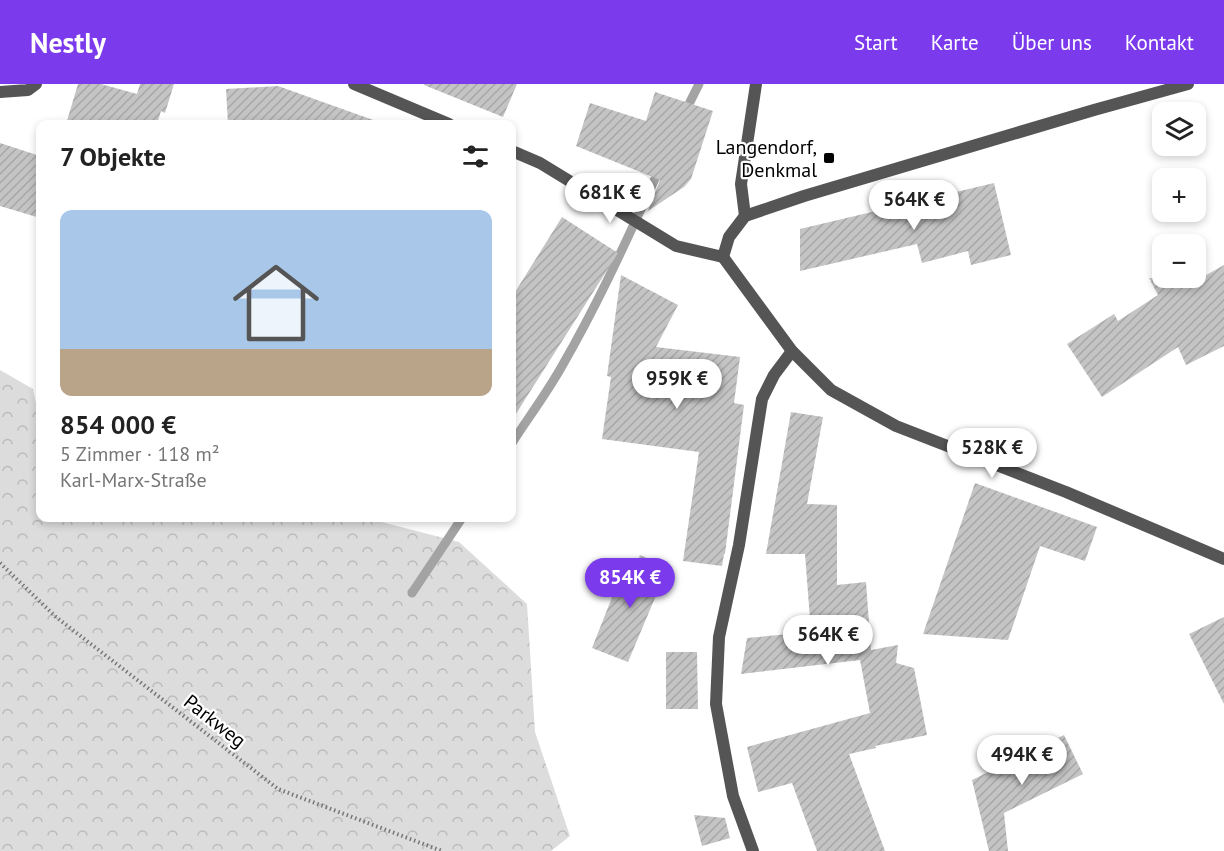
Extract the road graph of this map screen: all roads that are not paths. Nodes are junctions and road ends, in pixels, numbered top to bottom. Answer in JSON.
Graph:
{"nodes":[{"id":1,"x":36,"y":84,"type":"edge"},
{"id":2,"x":354,"y":84,"type":"edge"},
{"id":3,"x":756,"y":84,"type":"edge"},
{"id":4,"x":1188,"y":84,"type":"edge"},
{"id":5,"x":0,"y":92,"type":"edge"},
{"id":6,"x":440,"y":120,"type":"edge"},
{"id":7,"x":516,"y":153,"type":"edge"},
{"id":8,"x":745,"y":216,"type":"junction"},
{"id":9,"x":723,"y":257,"type":"junction"},
{"id":10,"x":792,"y":351,"type":"junction"},
{"id":11,"x":1224,"y":560,"type":"edge"},
{"id":12,"x":753,"y":851,"type":"edge"}],
"edges":[{"from":1,"to":5,"type":"street"},
{"from":2,"to":6,"type":"street"},
{"from":3,"to":8,"type":"street"},
{"from":4,"to":8,"type":"street"},
{"from":7,"to":9,"type":"street"},
{"from":8,"to":9,"type":"street"},
{"from":9,"to":10,"type":"street"},
{"from":10,"to":11,"type":"street"},
{"from":10,"to":12,"type":"street"}]}
